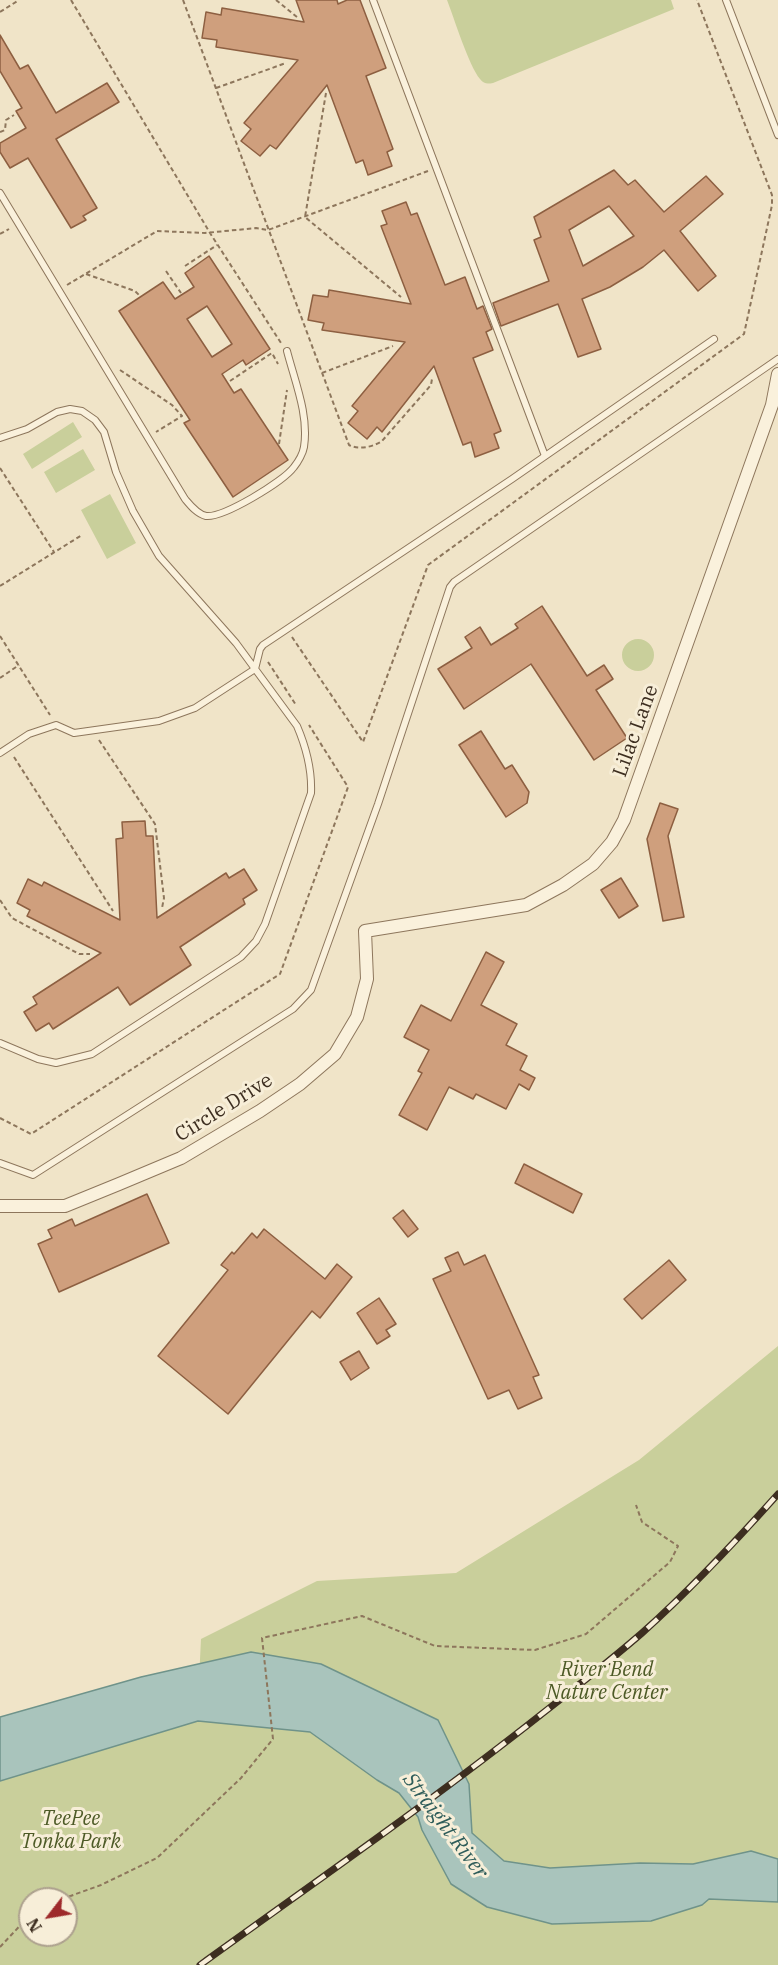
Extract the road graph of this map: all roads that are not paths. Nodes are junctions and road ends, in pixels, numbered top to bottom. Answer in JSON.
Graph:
{"nodes":[{"id":1,"x":373,"y":0,"type":"edge"},
{"id":2,"x":726,"y":0,"type":"edge"},
{"id":3,"x":778,"y":135,"type":"edge"},
{"id":4,"x":0,"y":193,"type":"edge"},
{"id":5,"x":714,"y":339,"type":"dead end"},
{"id":6,"x":287,"y":351,"type":"road end"},
{"id":7,"x":778,"y":358,"type":"edge"},
{"id":8,"x":778,"y":374,"type":"edge"},
{"id":9,"x":0,"y":438,"type":"edge"},
{"id":10,"x":545,"y":456,"type":"junction"},
{"id":11,"x":255,"y":669,"type":"junction"},
{"id":12,"x":0,"y":753,"type":"edge"},
{"id":13,"x":365,"y":931,"type":"joint"},
{"id":14,"x":0,"y":1043,"type":"edge"},
{"id":15,"x":0,"y":1163,"type":"edge"},
{"id":16,"x":0,"y":1206,"type":"edge"}],
"edges":[{"from":1,"to":10,"type":"lane"},
{"from":2,"to":3,"type":"lane"},
{"from":4,"to":6,"type":"lane"},
{"from":5,"to":10,"type":"lane"},
{"from":7,"to":15,"type":"lane"},
{"from":8,"to":13,"type":"street","name":"Lilac Lane"},
{"from":9,"to":11,"type":"lane"},
{"from":10,"to":11,"type":"lane"},
{"from":11,"to":12,"type":"lane"},
{"from":11,"to":14,"type":"lane"},
{"from":13,"to":16,"type":"street","name":"Circle Drive"}]}
